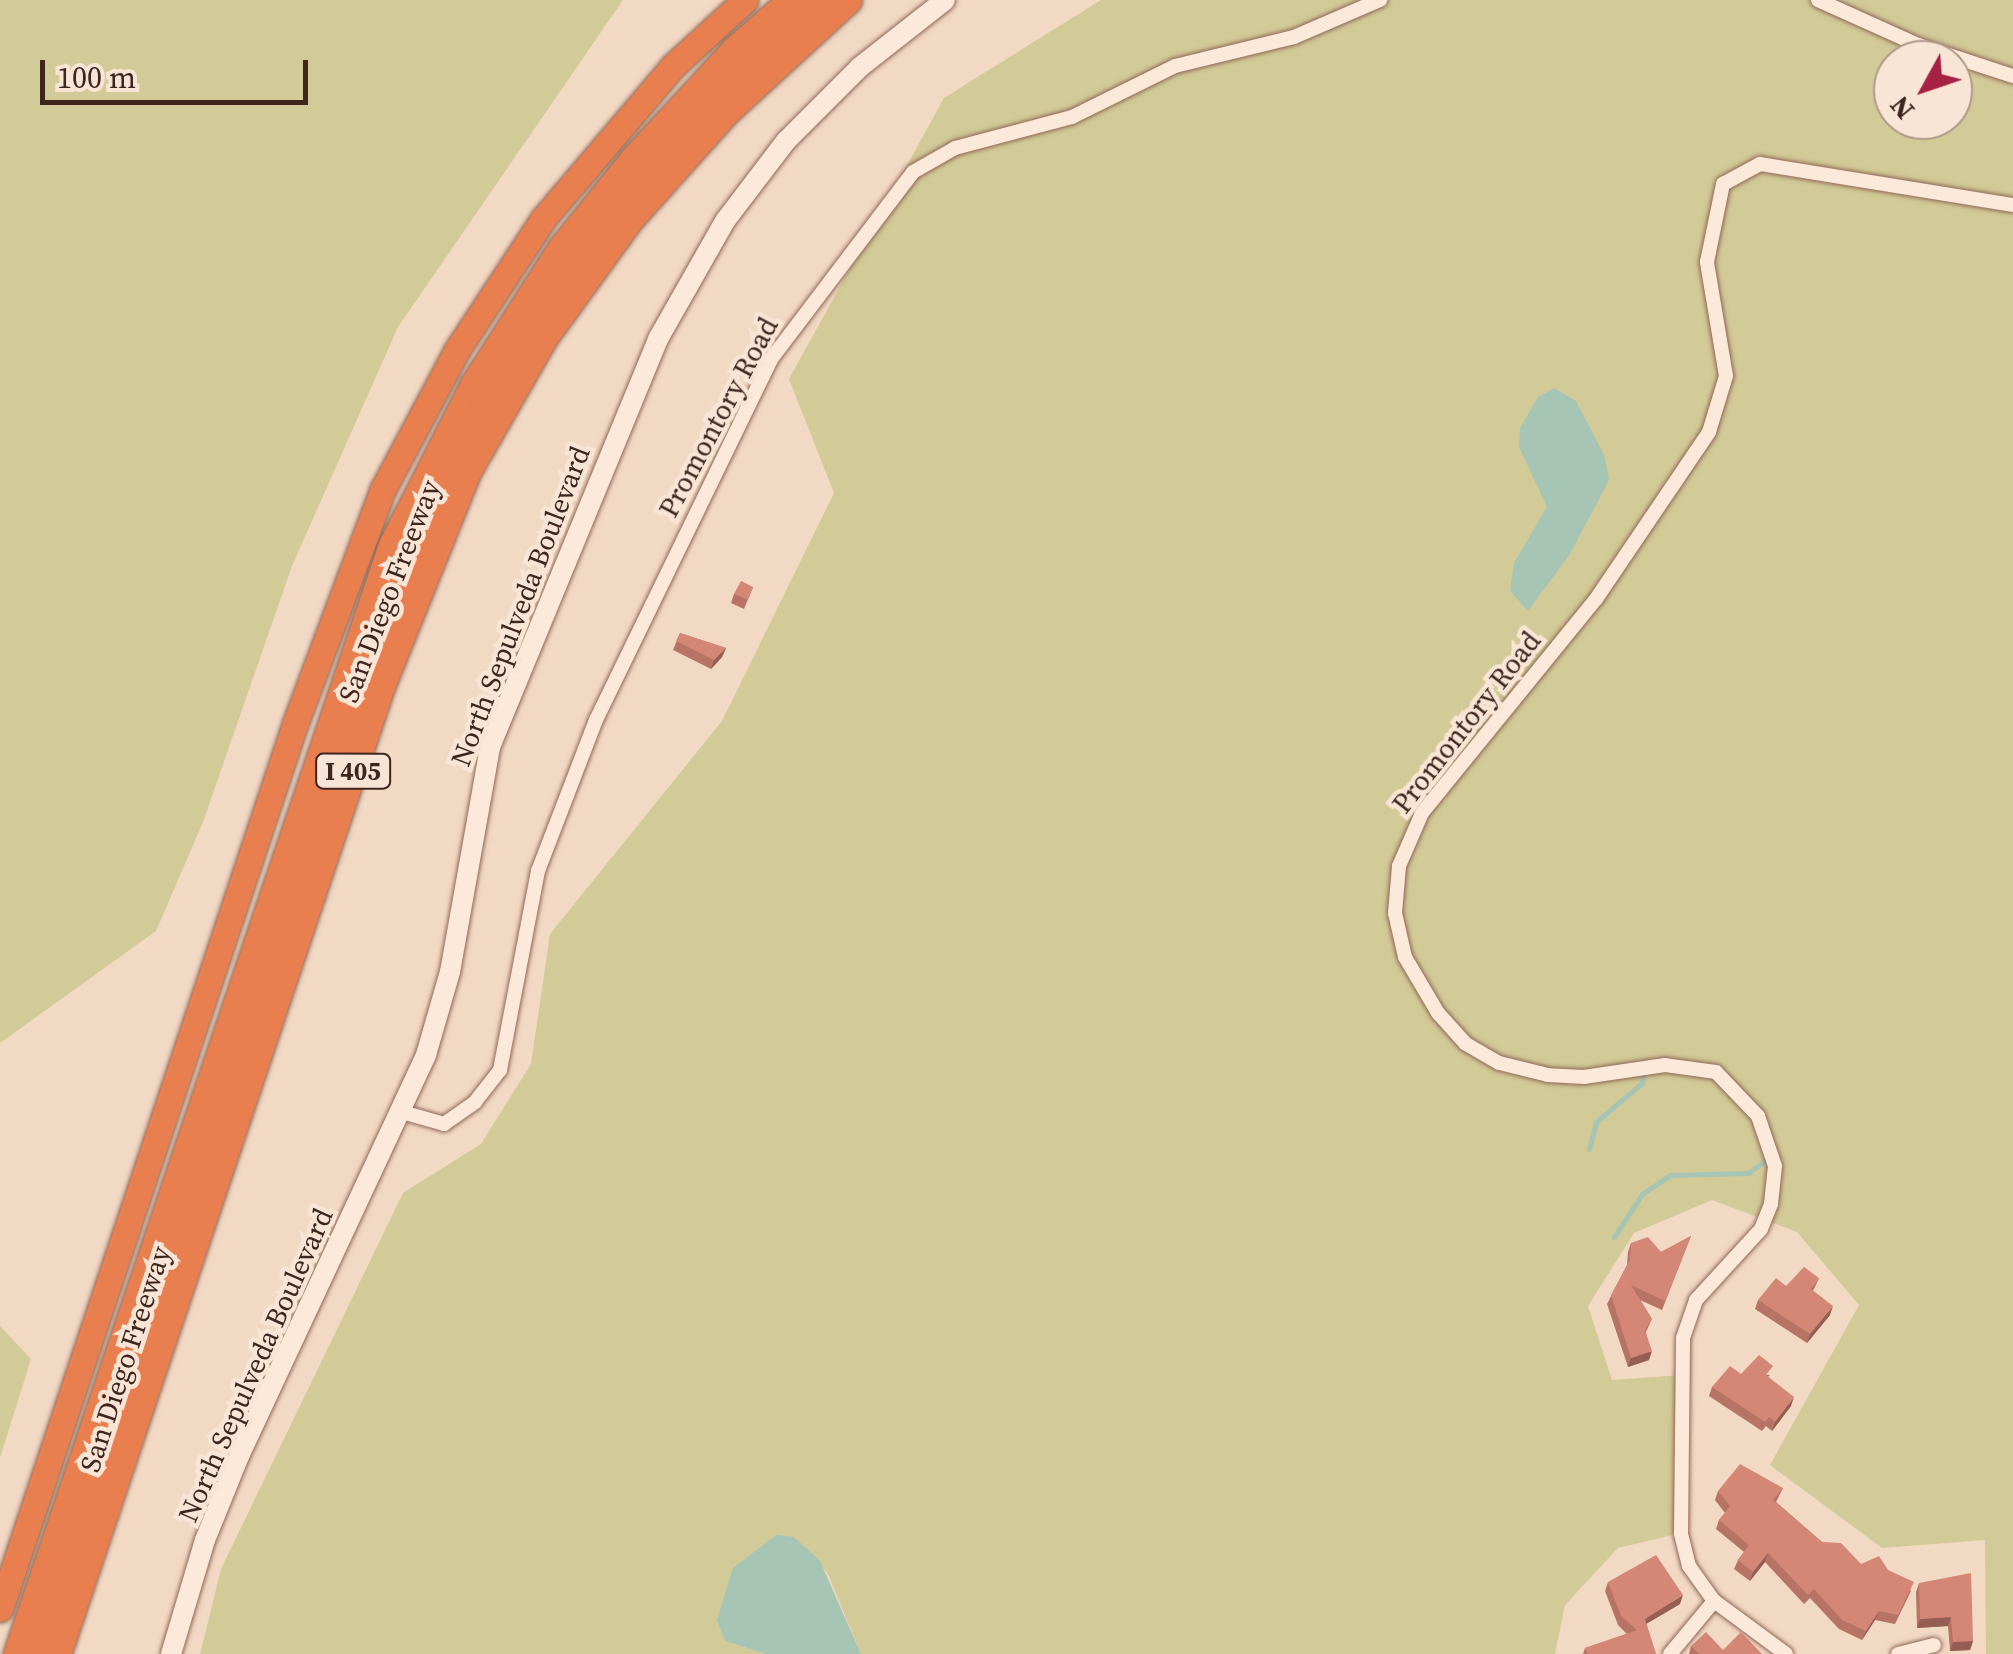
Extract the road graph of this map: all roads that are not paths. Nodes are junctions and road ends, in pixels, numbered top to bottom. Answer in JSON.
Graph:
{"nodes":[{"id":1,"x":745,"y":0,"type":"edge"},
{"id":2,"x":790,"y":0,"type":"edge"},
{"id":3,"x":819,"y":0,"type":"edge"},
{"id":4,"x":849,"y":0,"type":"edge"},
{"id":5,"x":946,"y":0,"type":"edge"},
{"id":6,"x":1380,"y":0,"type":"edge"},
{"id":7,"x":1818,"y":0,"type":"edge"},
{"id":8,"x":2013,"y":76,"type":"edge"},
{"id":9,"x":2013,"y":205,"type":"edge"},
{"id":10,"x":402,"y":1112,"type":"junction"},
{"id":11,"x":1714,"y":1601,"type":"junction"},
{"id":12,"x":0,"y":1609,"type":"edge"},
{"id":13,"x":1934,"y":1645,"type":"dead end"},
{"id":14,"x":16,"y":1654,"type":"edge"},
{"id":15,"x":38,"y":1654,"type":"edge"},
{"id":16,"x":58,"y":1654,"type":"edge"},
{"id":17,"x":171,"y":1654,"type":"edge"},
{"id":18,"x":1670,"y":1654,"type":"edge"},
{"id":19,"x":1786,"y":1654,"type":"edge"},
{"id":20,"x":1898,"y":1654,"type":"edge"}],
"edges":[{"from":1,"to":12,"type":"highway","name":"San Diego Freeway","number":"I 405"},
{"from":2,"to":14,"type":"highway"},
{"from":3,"to":15,"type":"highway"},
{"from":4,"to":16,"type":"highway","name":"San Diego Freeway","number":"I 405"},
{"from":5,"to":10,"type":"main road","name":"North Sepulveda Boulevard"},
{"from":6,"to":10,"type":"street","name":"Promontory Road"},
{"from":7,"to":8,"type":"street"},
{"from":9,"to":11,"type":"street","name":"Promontory Road"},
{"from":10,"to":17,"type":"main road","name":"North Sepulveda Boulevard"},
{"from":11,"to":18,"type":"street"},
{"from":11,"to":19,"type":"street","name":"Promontory Road"},
{"from":13,"to":20,"type":"street"}]}
